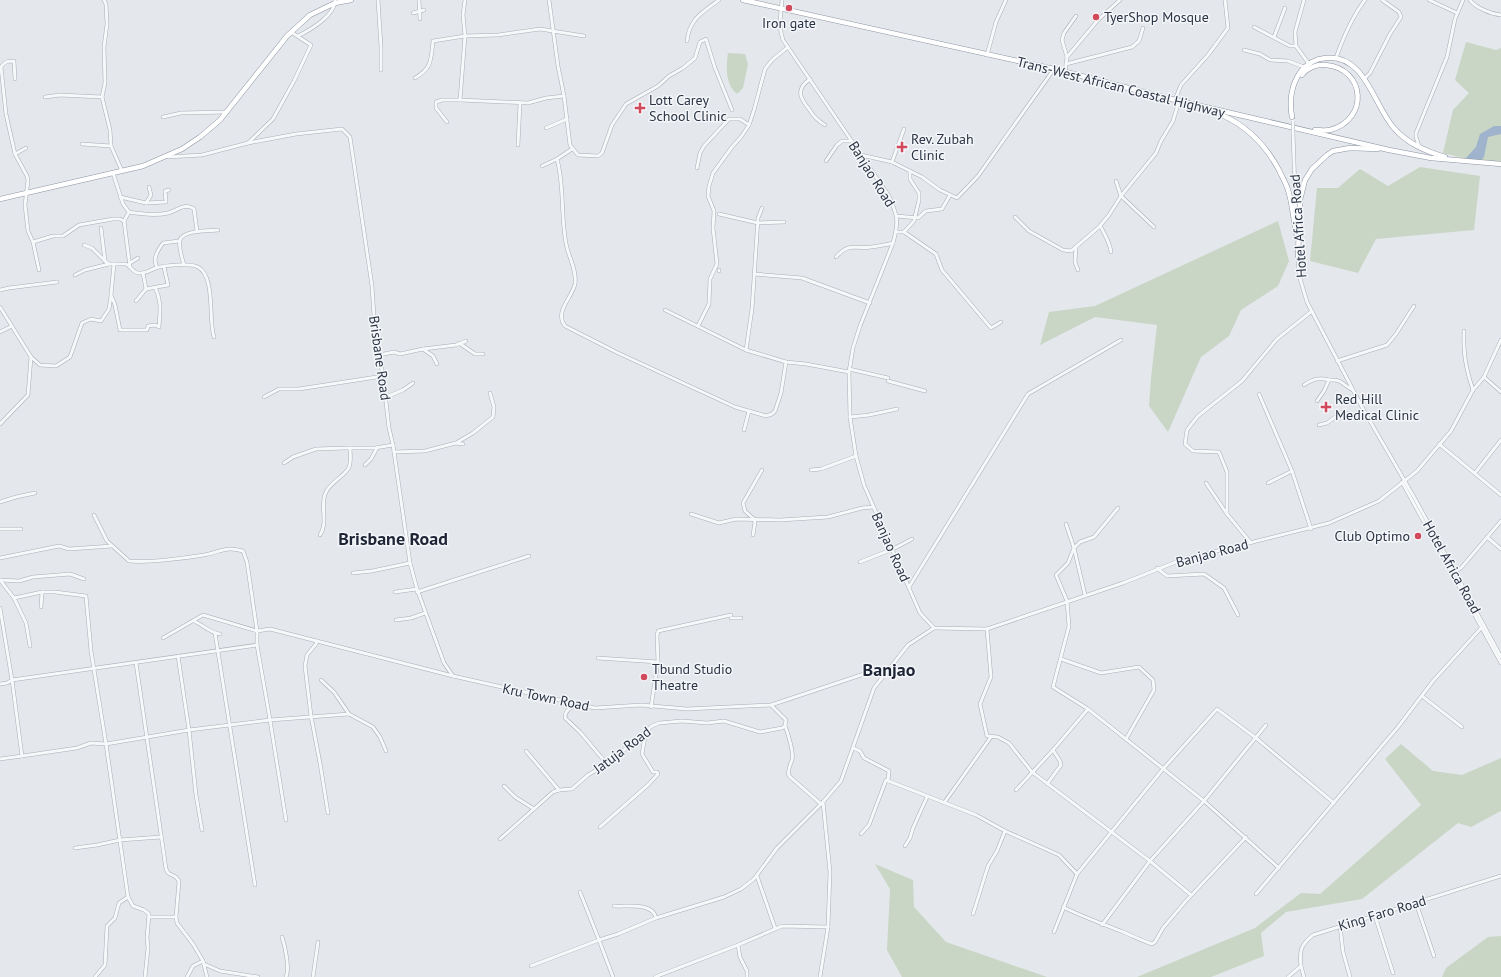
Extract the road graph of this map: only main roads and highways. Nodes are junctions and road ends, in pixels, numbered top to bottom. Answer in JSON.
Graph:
{"nodes":[{"id":1,"x":351,"y":0,"type":"edge"},
{"id":2,"x":743,"y":0,"type":"edge"},
{"id":3,"x":335,"y":2,"type":"edge"},
{"id":4,"x":1179,"y":101,"type":"junction"},
{"id":5,"x":1302,"y":130,"type":"junction"},
{"id":6,"x":1389,"y":150,"type":"junction"},
{"id":7,"x":1454,"y":160,"type":"junction"},
{"id":8,"x":1501,"y":164,"type":"edge"},
{"id":9,"x":0,"y":199,"type":"edge"},
{"id":10,"x":1297,"y":236,"type":"road end"},
{"id":11,"x":1298,"y":256,"type":"road end"}],
"edges":[{"from":1,"to":3,"type":"highway"},
{"from":2,"to":4,"type":"highway","name":"Trans-West African Coastal Highway"},
{"from":3,"to":9,"type":"highway"},
{"from":4,"to":5,"type":"highway","name":"Trans-West African Coastal Highway"},
{"from":4,"to":10,"type":"highway"},
{"from":5,"to":6,"type":"highway","name":"Trans-West African Coastal Highway"},
{"from":5,"to":7,"type":"highway"},
{"from":6,"to":7,"type":"highway","name":"Trans-West African Coastal Highway"},
{"from":6,"to":11,"type":"highway"},
{"from":7,"to":8,"type":"highway","name":"Trans-West African Coastal Highway"}]}
